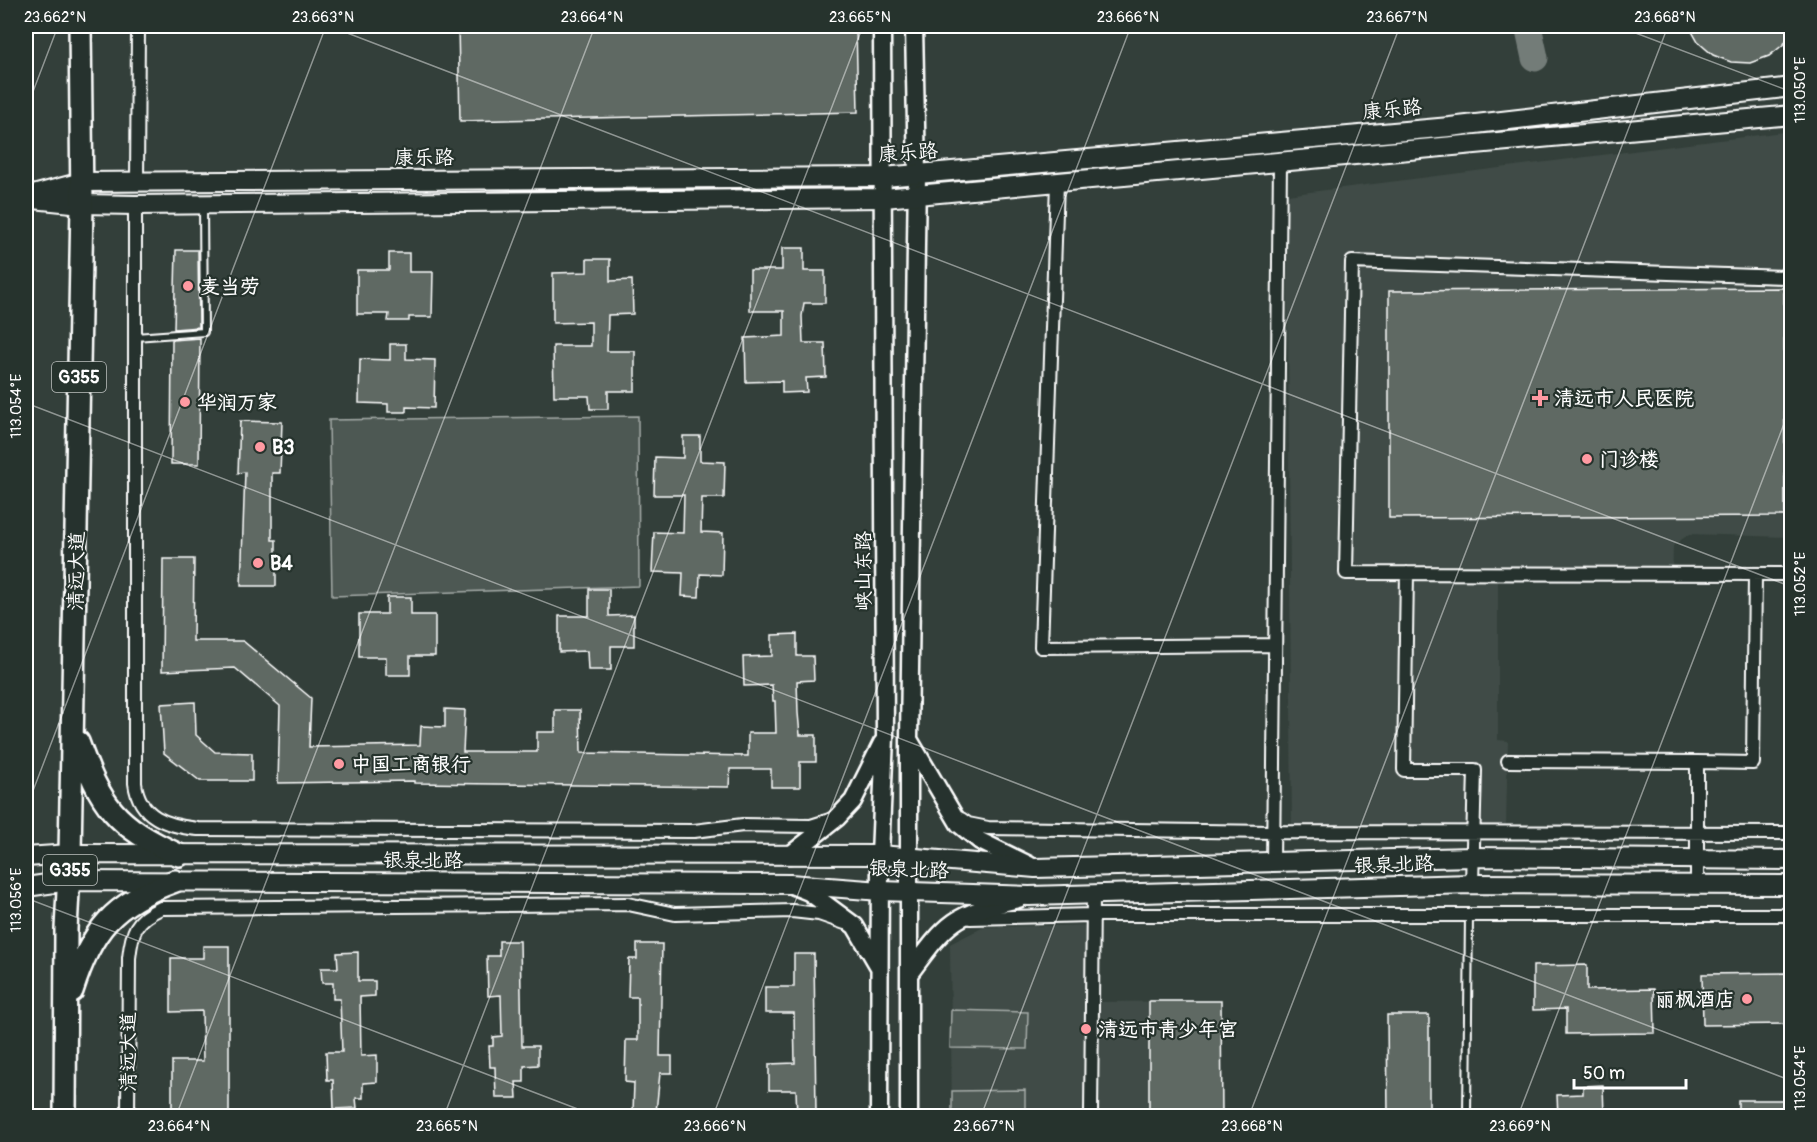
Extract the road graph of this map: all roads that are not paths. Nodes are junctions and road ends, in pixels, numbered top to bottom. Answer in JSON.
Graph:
{"nodes":[{"id":1,"x":81,"y":26,"type":"edge"},
{"id":2,"x":138,"y":26,"type":"edge"},
{"id":3,"x":882,"y":26,"type":"edge"},
{"id":4,"x":914,"y":26,"type":"edge"},
{"id":5,"x":1791,"y":87,"type":"edge"},
{"id":6,"x":1791,"y":115,"type":"edge"},
{"id":7,"x":1280,"y":162,"type":"junction"},
{"id":8,"x":917,"y":174,"type":"junction"},
{"id":9,"x":884,"y":177,"type":"junction"},
{"id":10,"x":82,"y":182,"type":"junction"},
{"id":11,"x":137,"y":182,"type":"junction"},
{"id":12,"x":1057,"y":183,"type":"junction"},
{"id":13,"x":916,"y":196,"type":"junction"},
{"id":14,"x":26,"y":197,"type":"edge"},
{"id":15,"x":884,"y":198,"type":"junction"},
{"id":16,"x":82,"y":204,"type":"junction"},
{"id":17,"x":203,"y":204,"type":"junction"},
{"id":18,"x":135,"y":205,"type":"junction"},
{"id":19,"x":1791,"y":266,"type":"edge"},
{"id":20,"x":135,"y":336,"type":"junction"},
{"id":21,"x":1407,"y":573,"type":"junction"},
{"id":22,"x":1791,"y":574,"type":"edge"},
{"id":23,"x":1755,"y":575,"type":"junction"},
{"id":24,"x":1274,"y":645,"type":"junction"},
{"id":25,"x":73,"y":729,"type":"junction"},
{"id":26,"x":885,"y":737,"type":"junction"},
{"id":27,"x":909,"y":740,"type":"junction"},
{"id":28,"x":1508,"y":761,"type":"dead end"},
{"id":29,"x":1697,"y":762,"type":"junction"},
{"id":30,"x":948,"y":808,"type":"junction"},
{"id":31,"x":837,"y":818,"type":"junction"},
{"id":32,"x":1272,"y":832,"type":"junction"},
{"id":33,"x":1473,"y":832,"type":"junction"},
{"id":34,"x":1696,"y":832,"type":"junction"},
{"id":35,"x":1791,"y":833,"type":"edge"},
{"id":36,"x":70,"y":855,"type":"junction"},
{"id":37,"x":179,"y":855,"type":"junction"},
{"id":38,"x":790,"y":855,"type":"junction"},
{"id":39,"x":880,"y":855,"type":"junction"},
{"id":40,"x":909,"y":856,"type":"junction"},
{"id":41,"x":26,"y":857,"type":"edge"},
{"id":42,"x":1473,"y":857,"type":"junction"},
{"id":43,"x":1697,"y":858,"type":"junction"},
{"id":44,"x":1791,"y":860,"type":"edge"},
{"id":45,"x":1273,"y":864,"type":"junction"},
{"id":46,"x":1035,"y":868,"type":"junction"},
{"id":47,"x":69,"y":881,"type":"junction"},
{"id":48,"x":175,"y":881,"type":"junction"},
{"id":49,"x":790,"y":884,"type":"junction"},
{"id":50,"x":1472,"y":884,"type":"junction"},
{"id":51,"x":1697,"y":885,"type":"junction"},
{"id":52,"x":1791,"y":885,"type":"edge"},
{"id":53,"x":26,"y":887,"type":"edge"},
{"id":54,"x":881,"y":891,"type":"junction"},
{"id":55,"x":909,"y":892,"type":"junction"},
{"id":56,"x":1093,"y":894,"type":"junction"},
{"id":57,"x":1029,"y":896,"type":"junction"},
{"id":58,"x":1092,"y":915,"type":"junction"},
{"id":59,"x":1469,"y":915,"type":"junction"},
{"id":60,"x":1791,"y":915,"type":"edge"},
{"id":61,"x":855,"y":926,"type":"junction"},
{"id":62,"x":941,"y":930,"type":"junction"},
{"id":63,"x":880,"y":969,"type":"junction"},
{"id":64,"x":910,"y":974,"type":"junction"},
{"id":65,"x":65,"y":1012,"type":"junction"},
{"id":66,"x":65,"y":1116,"type":"edge"},
{"id":67,"x":128,"y":1116,"type":"edge"},
{"id":68,"x":879,"y":1116,"type":"edge"},
{"id":69,"x":909,"y":1116,"type":"edge"},
{"id":70,"x":1091,"y":1116,"type":"edge"},
{"id":71,"x":1467,"y":1116,"type":"edge"}],
"edges":[{"from":1,"to":10,"type":"highway","name":"清远大道","number":"G355"},
{"from":2,"to":11,"type":"street"},
{"from":3,"to":9,"type":"street","name":"峡山东路"},
{"from":4,"to":8,"type":"street"},
{"from":5,"to":8,"type":"main road","name":"康乐路"},
{"from":6,"to":7,"type":"main road","name":"康乐路"},
{"from":7,"to":12,"type":"main road","name":"康乐路"},
{"from":7,"to":24,"type":"street"},
{"from":8,"to":9,"type":"main road","name":"康乐路"},
{"from":8,"to":13,"type":"street"},
{"from":9,"to":11,"type":"main road","name":"康乐路"},
{"from":9,"to":15,"type":"street","name":"峡山东路"},
{"from":10,"to":11,"type":"main road","name":"康乐路"},
{"from":10,"to":14,"type":"main road","name":"康乐路"},
{"from":10,"to":16,"type":"highway","name":"清远大道","number":"G355"},
{"from":12,"to":13,"type":"main road","name":"康乐路"},
{"from":12,"to":24,"type":"street"},
{"from":13,"to":15,"type":"main road","name":"康乐路"},
{"from":13,"to":27,"type":"street"},
{"from":14,"to":16,"type":"main road","name":"康乐路"},
{"from":15,"to":17,"type":"main road","name":"康乐路"},
{"from":15,"to":26,"type":"street","name":"峡山东路"},
{"from":16,"to":18,"type":"main road","name":"康乐路"},
{"from":16,"to":25,"type":"highway","name":"清远大道","number":"G355"},
{"from":17,"to":18,"type":"main road","name":"康乐路"},
{"from":17,"to":20,"type":"lane"},
{"from":18,"to":20,"type":"street"},
{"from":19,"to":21,"type":"street"},
{"from":20,"to":31,"type":"street","name":"银泉北路"},
{"from":21,"to":23,"type":"street"},
{"from":21,"to":33,"type":"street"},
{"from":22,"to":23,"type":"street"},
{"from":23,"to":29,"type":"street"},
{"from":24,"to":32,"type":"street"},
{"from":25,"to":36,"type":"highway","name":"清远大道","number":"G355"},
{"from":25,"to":37,"type":"highway"},
{"from":26,"to":31,"type":"street"},
{"from":26,"to":39,"type":"street","name":"峡山东路"},
{"from":27,"to":30,"type":"street"},
{"from":27,"to":40,"type":"street"},
{"from":28,"to":29,"type":"street"},
{"from":29,"to":34,"type":"street"},
{"from":30,"to":32,"type":"street","name":"银泉北路"},
{"from":30,"to":46,"type":"street"},
{"from":31,"to":38,"type":"street"},
{"from":32,"to":33,"type":"street","name":"银泉北路"},
{"from":32,"to":45,"type":"street"},
{"from":33,"to":34,"type":"street","name":"银泉北路"},
{"from":33,"to":42,"type":"street"},
{"from":34,"to":35,"type":"street","name":"银泉北路"},
{"from":34,"to":43,"type":"street"},
{"from":36,"to":37,"type":"main road","name":"银泉北路"},
{"from":36,"to":41,"type":"main road","name":"银泉北路"},
{"from":36,"to":47,"type":"highway","name":"清远大道","number":"G355"},
{"from":37,"to":38,"type":"main road","name":"银泉北路"},
{"from":38,"to":39,"type":"main road","name":"银泉北路"},
{"from":39,"to":40,"type":"main road","name":"银泉北路"},
{"from":39,"to":54,"type":"street","name":"峡山东路"},
{"from":40,"to":46,"type":"main road","name":"银泉北路"},
{"from":40,"to":55,"type":"street"},
{"from":42,"to":43,"type":"main road","name":"银泉北路"},
{"from":42,"to":45,"type":"main road","name":"银泉北路"},
{"from":42,"to":50,"type":"street"},
{"from":43,"to":44,"type":"main road","name":"银泉北路"},
{"from":43,"to":51,"type":"street"},
{"from":45,"to":46,"type":"main road","name":"银泉北路"},
{"from":47,"to":48,"type":"main road","name":"银泉北路"},
{"from":47,"to":53,"type":"main road","name":"银泉北路"},
{"from":47,"to":65,"type":"highway","name":"清远大道","number":"G355"},
{"from":48,"to":49,"type":"main road","name":"银泉北路"},
{"from":48,"to":65,"type":"highway"},
{"from":49,"to":54,"type":"main road","name":"银泉北路"},
{"from":49,"to":61,"type":"street"},
{"from":50,"to":51,"type":"main road","name":"银泉北路"},
{"from":50,"to":56,"type":"main road","name":"银泉北路"},
{"from":51,"to":52,"type":"main road","name":"银泉北路"},
{"from":54,"to":55,"type":"main road","name":"银泉北路"},
{"from":54,"to":63,"type":"street","name":"峡山东路"},
{"from":55,"to":57,"type":"main road","name":"银泉北路"},
{"from":55,"to":64,"type":"street"},
{"from":56,"to":57,"type":"main road","name":"银泉北路"},
{"from":56,"to":58,"type":"street"},
{"from":57,"to":62,"type":"street"},
{"from":58,"to":59,"type":"street"},
{"from":58,"to":62,"type":"street"},
{"from":58,"to":70,"type":"street"},
{"from":59,"to":60,"type":"street"},
{"from":59,"to":71,"type":"lane"},
{"from":61,"to":63,"type":"street"},
{"from":61,"to":67,"type":"street","name":"清远大道"},
{"from":62,"to":64,"type":"street"},
{"from":63,"to":68,"type":"street","name":"峡山东路"},
{"from":64,"to":69,"type":"street"},
{"from":65,"to":66,"type":"highway","name":"清远大道","number":"G355"}]}
